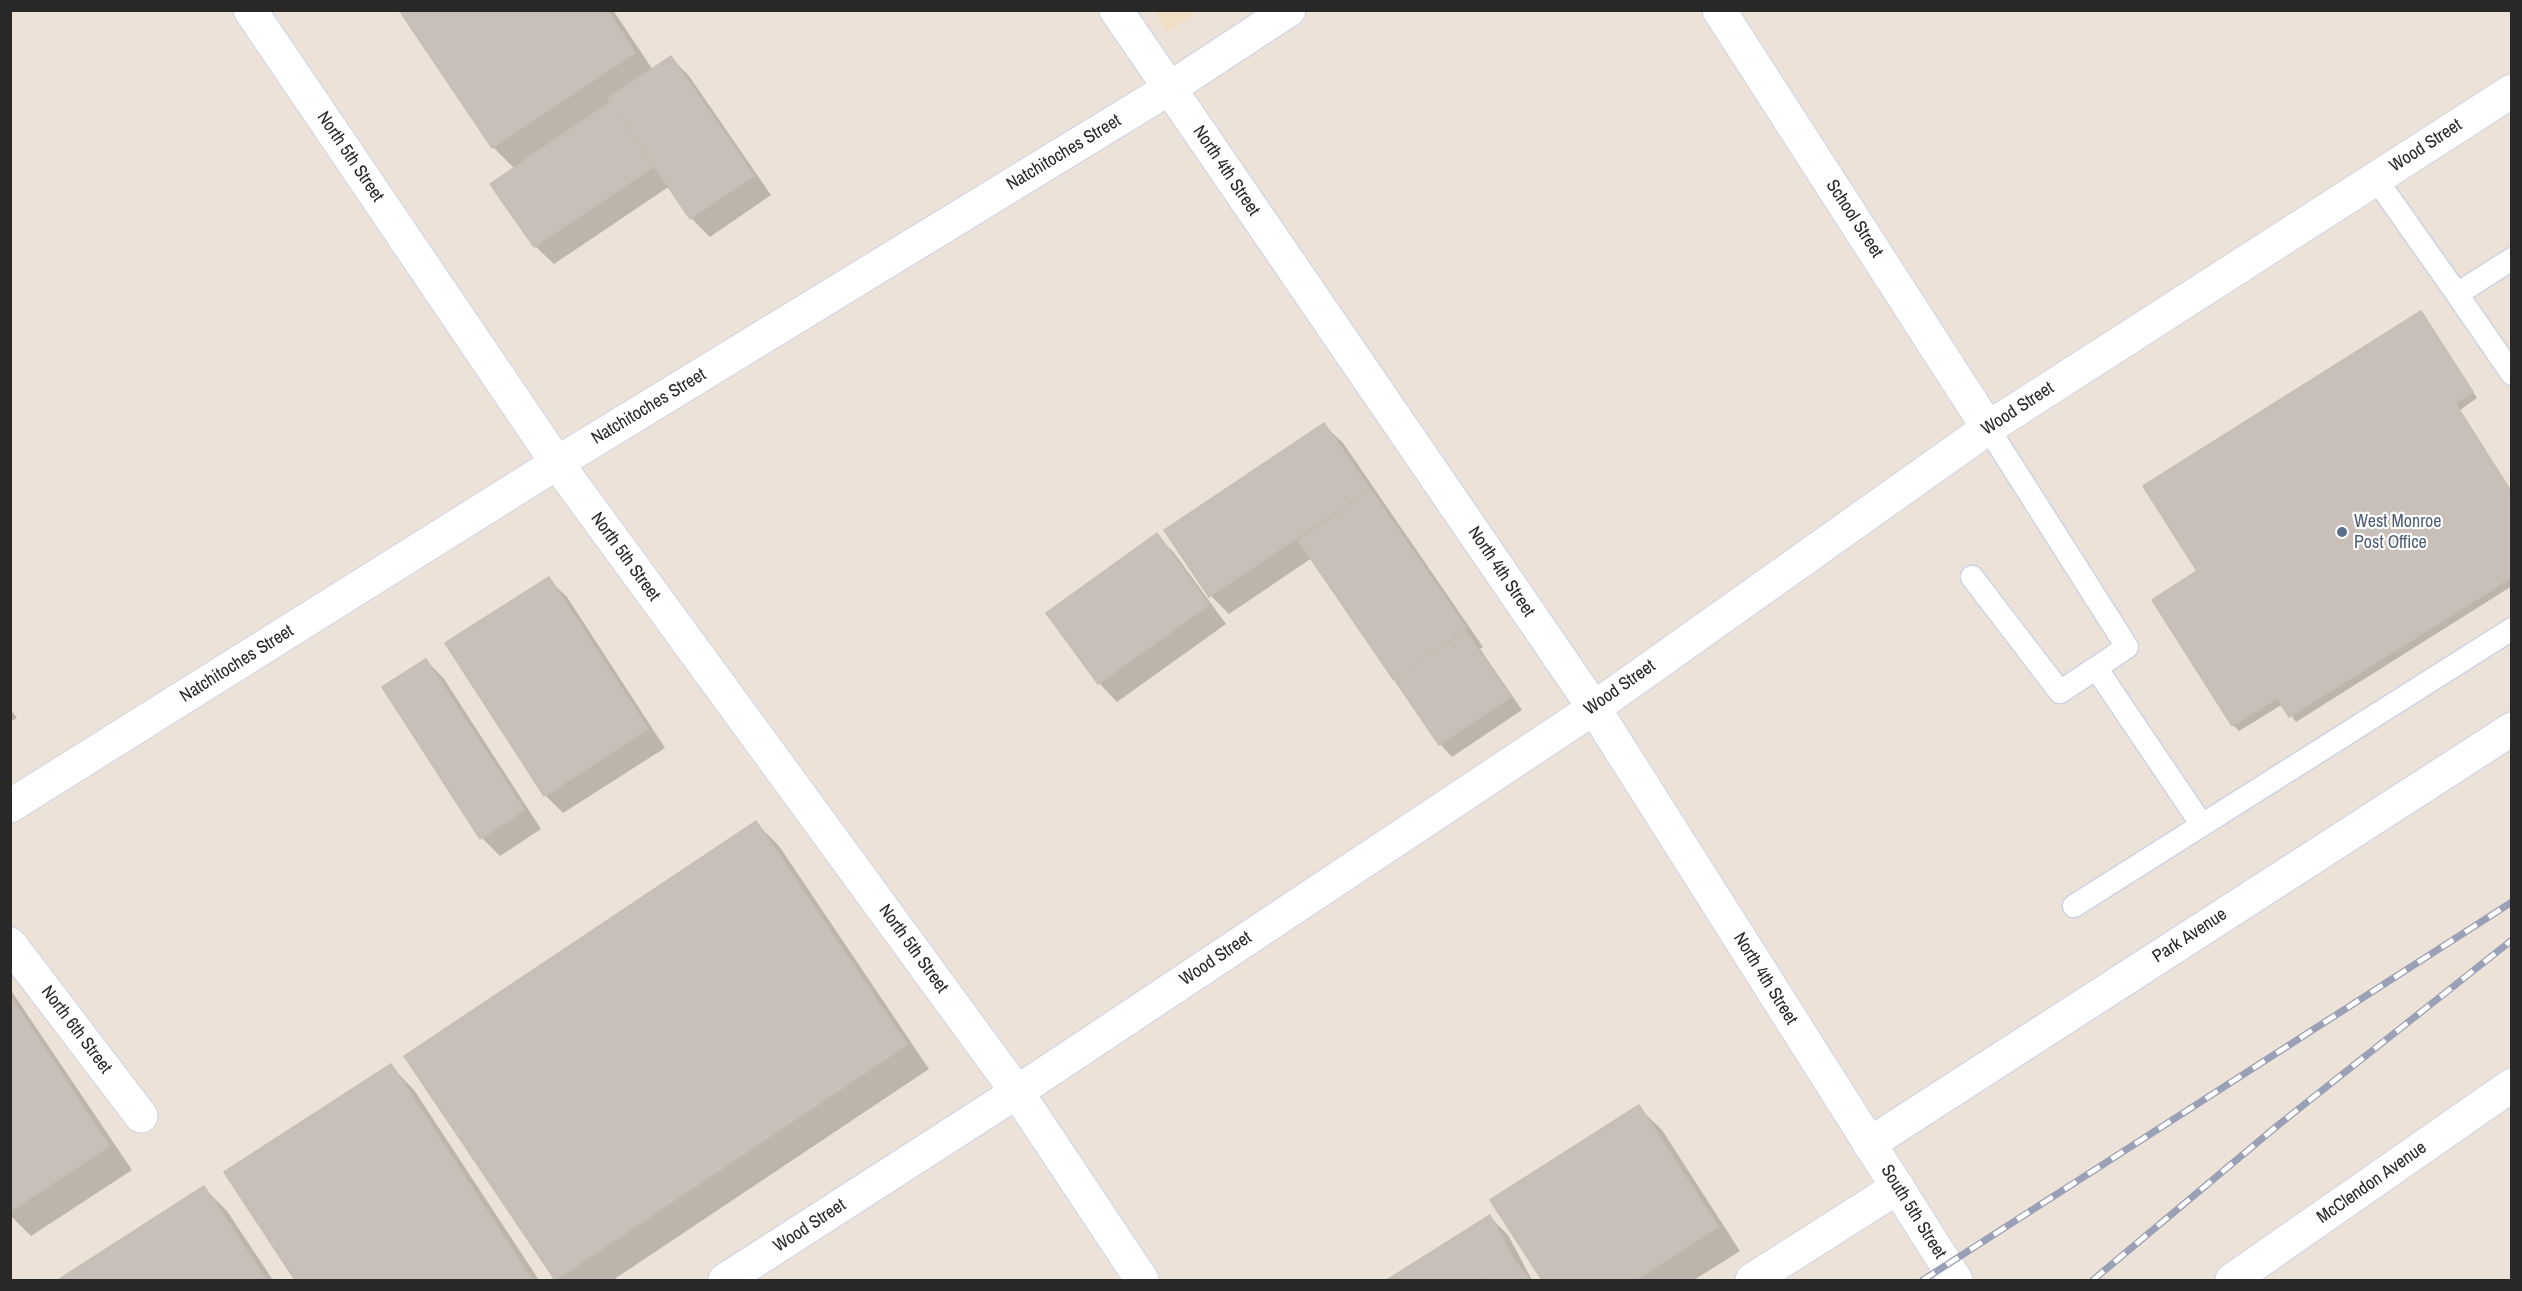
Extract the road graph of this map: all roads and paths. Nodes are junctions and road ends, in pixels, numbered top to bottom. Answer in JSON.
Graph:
{"nodes":[{"id":1,"x":250,"y":10,"type":"edge"},
{"id":2,"x":1116,"y":10,"type":"edge"},
{"id":3,"x":1289,"y":10,"type":"edge"},
{"id":4,"x":1719,"y":10,"type":"edge"},
{"id":5,"x":1170,"y":88,"type":"junction"},
{"id":6,"x":2511,"y":91,"type":"edge"},
{"id":7,"x":2376,"y":179,"type":"junction"},
{"id":8,"x":2511,"y":259,"type":"edge"},
{"id":9,"x":2457,"y":294,"type":"junction"},
{"id":10,"x":2511,"y":374,"type":"edge"},
{"id":11,"x":1988,"y":428,"type":"junction"},
{"id":12,"x":557,"y":463,"type":"junction"},
{"id":13,"x":1972,"y":577,"type":"dead end"},
{"id":14,"x":2511,"y":629,"type":"edge"},
{"id":15,"x":2096,"y":668,"type":"junction"},
{"id":16,"x":1594,"y":708,"type":"junction"},
{"id":17,"x":2511,"y":729,"type":"edge"},
{"id":18,"x":10,"y":806,"type":"edge"},
{"id":19,"x":2202,"y":825,"type":"junction"},
{"id":20,"x":2074,"y":906,"type":"dead end"},
{"id":21,"x":10,"y":944,"type":"edge"},
{"id":22,"x":2511,"y":1085,"type":"edge"},
{"id":23,"x":1017,"y":1092,"type":"junction"},
{"id":24,"x":141,"y":1116,"type":"dead end"},
{"id":25,"x":1869,"y":1144,"type":"junction"},
{"id":26,"x":1898,"y":1187,"type":"junction"},
{"id":27,"x":725,"y":1281,"type":"edge"},
{"id":28,"x":1142,"y":1281,"type":"edge"},
{"id":29,"x":1752,"y":1281,"type":"edge"},
{"id":30,"x":1956,"y":1281,"type":"edge"},
{"id":31,"x":2232,"y":1281,"type":"edge"}],
"edges":[{"from":1,"to":12,"type":"street","name":"North 5th Street"},
{"from":2,"to":5,"type":"street","name":"North 4th Street"},
{"from":3,"to":5,"type":"street","name":"Natchitoches Street"},
{"from":4,"to":11,"type":"street","name":"School Street"},
{"from":5,"to":12,"type":"street","name":"Natchitoches Street"},
{"from":5,"to":16,"type":"street","name":"North 4th Street"},
{"from":6,"to":7,"type":"street","name":"Wood Street"},
{"from":7,"to":9,"type":"lane"},
{"from":7,"to":11,"type":"street","name":"Wood Street"},
{"from":8,"to":9,"type":"lane"},
{"from":9,"to":10,"type":"lane"},
{"from":11,"to":15,"type":"lane"},
{"from":11,"to":16,"type":"street","name":"Wood Street"},
{"from":12,"to":18,"type":"street","name":"Natchitoches Street"},
{"from":12,"to":23,"type":"street","name":"North 5th Street"},
{"from":13,"to":15,"type":"lane"},
{"from":14,"to":19,"type":"lane"},
{"from":15,"to":19,"type":"lane"},
{"from":16,"to":23,"type":"street","name":"Wood Street"},
{"from":16,"to":25,"type":"street","name":"North 4th Street"},
{"from":17,"to":25,"type":"street","name":"Park Avenue"},
{"from":19,"to":20,"type":"lane"},
{"from":21,"to":24,"type":"street","name":"North 6th Street"},
{"from":22,"to":31,"type":"street","name":"McClendon Avenue"},
{"from":23,"to":27,"type":"street","name":"Wood Street"},
{"from":23,"to":28,"type":"street","name":"North 5th Street"},
{"from":25,"to":26,"type":"street","name":"South 5th Street"},
{"from":26,"to":29,"type":"street"},
{"from":26,"to":30,"type":"street","name":"South 5th Street"}]}
